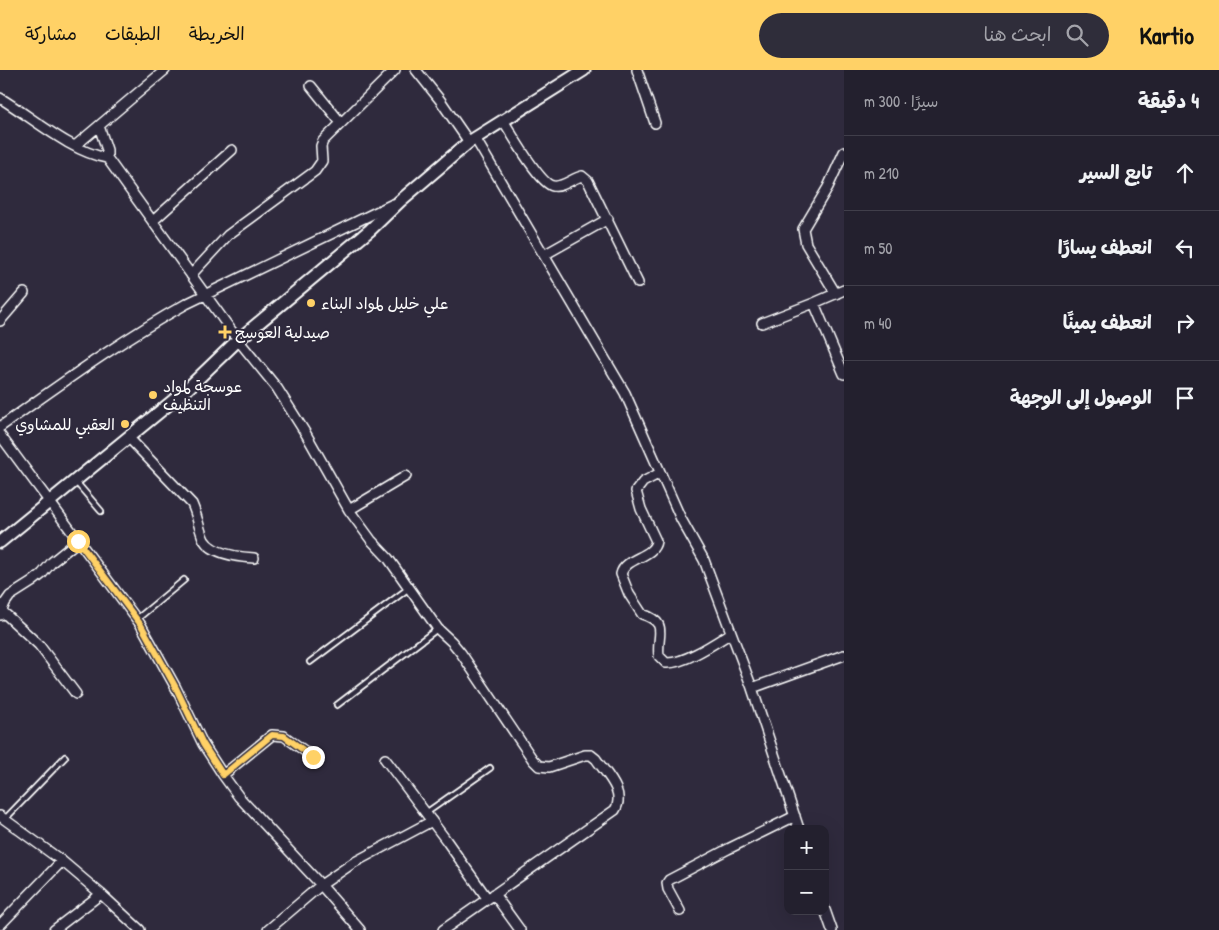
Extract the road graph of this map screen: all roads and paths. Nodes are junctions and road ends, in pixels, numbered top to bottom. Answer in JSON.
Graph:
{"nodes":[{"id":1,"x":165,"y":70,"type":"edge"},
{"id":2,"x":395,"y":70,"type":"edge"},
{"id":3,"x":416,"y":70,"type":"edge"},
{"id":4,"x":584,"y":70,"type":"edge"},
{"id":5,"x":637,"y":70,"type":"edge"},
{"id":6,"x":311,"y":86,"type":"dead end"},
{"id":7,"x":0,"y":98,"type":"edge"},
{"id":8,"x":503,"y":120,"type":"junction"},
{"id":9,"x":341,"y":123,"type":"junction"},
{"id":10,"x":655,"y":123,"type":"dead end"},
{"id":11,"x":99,"y":126,"type":"junction"},
{"id":12,"x":472,"y":140,"type":"junction"},
{"id":13,"x":75,"y":146,"type":"junction"},
{"id":14,"x":232,"y":150,"type":"dead end"},
{"id":15,"x":844,"y":152,"type":"edge"},
{"id":16,"x":108,"y":158,"type":"junction"},
{"id":17,"x":400,"y":201,"type":"junction"},
{"id":18,"x":608,"y":219,"type":"junction"},
{"id":19,"x":153,"y":221,"type":"junction"},
{"id":20,"x":544,"y":255,"type":"junction"},
{"id":21,"x":191,"y":275,"type":"junction"},
{"id":22,"x":638,"y":283,"type":"dead end"},
{"id":23,"x":840,"y":292,"type":"edge"},
{"id":24,"x":24,"y":293,"type":"dead end"},
{"id":25,"x":206,"y":296,"type":"junction"},
{"id":26,"x":814,"y":303,"type":"junction"},
{"id":27,"x":0,"y":321,"type":"edge"},
{"id":28,"x":762,"y":323,"type":"dead end"},
{"id":29,"x":238,"y":340,"type":"junction"},
{"id":30,"x":844,"y":374,"type":"edge"},
{"id":31,"x":0,"y":427,"type":"edge"},
{"id":32,"x":0,"y":435,"type":"edge"},
{"id":33,"x":128,"y":437,"type":"junction"},
{"id":34,"x":660,"y":472,"type":"junction"},
{"id":35,"x":406,"y":476,"type":"dead end"},
{"id":36,"x":76,"y":482,"type":"junction"},
{"id":37,"x":50,"y":502,"type":"junction"},
{"id":38,"x":348,"y":510,"type":"junction"},
{"id":39,"x":100,"y":511,"type":"dead end"},
{"id":40,"x":78,"y":541,"type":"junction"},
{"id":41,"x":0,"y":542,"type":"edge"},
{"id":42,"x":254,"y":558,"type":"dead end"},
{"id":43,"x":184,"y":580,"type":"dead end"},
{"id":44,"x":409,"y":588,"type":"junction"},
{"id":45,"x":1,"y":613,"type":"edge"},
{"id":46,"x":136,"y":620,"type":"junction"},
{"id":47,"x":438,"y":629,"type":"junction"},
{"id":48,"x":731,"y":633,"type":"junction"},
{"id":49,"x":844,"y":655,"type":"edge"},
{"id":50,"x":310,"y":662,"type":"dead end"},
{"id":51,"x":752,"y":688,"type":"junction"},
{"id":52,"x":76,"y":694,"type":"dead end"},
{"id":53,"x":337,"y":705,"type":"dead end"},
{"id":54,"x":65,"y":757,"type":"dead end"},
{"id":55,"x":313,"y":757,"type":"dead end"},
{"id":56,"x":385,"y":759,"type":"dead end"},
{"id":57,"x":490,"y":768,"type":"dead end"},
{"id":58,"x":223,"y":775,"type":"junction"},
{"id":59,"x":426,"y":813,"type":"junction"},
{"id":60,"x":795,"y":816,"type":"junction"},
{"id":61,"x":1,"y":819,"type":"edge"},
{"id":62,"x":432,"y":822,"type":"junction"},
{"id":63,"x":798,"y":825,"type":"edge"},
{"id":64,"x":62,"y":861,"type":"junction"},
{"id":65,"x":321,"y":885,"type":"junction"},
{"id":66,"x":101,"y":894,"type":"junction"},
{"id":67,"x":491,"y":896,"type":"junction"},
{"id":68,"x":680,"y":912,"type":"dead end"},
{"id":69,"x":827,"y":915,"type":"edge"},
{"id":70,"x":0,"y":925,"type":"edge"},
{"id":71,"x":54,"y":930,"type":"edge"},
{"id":72,"x":140,"y":930,"type":"edge"},
{"id":73,"x":268,"y":930,"type":"edge"},
{"id":74,"x":360,"y":930,"type":"edge"},
{"id":75,"x":444,"y":930,"type":"edge"},
{"id":76,"x":520,"y":930,"type":"edge"},
{"id":77,"x":832,"y":930,"type":"edge"}],
"edges":[{"from":1,"to":11,"type":"street"},
{"from":2,"to":9,"type":"street"},
{"from":3,"to":12,"type":"street"},
{"from":4,"to":8,"type":"street"},
{"from":5,"to":10,"type":"street"},
{"from":6,"to":9,"type":"street"},
{"from":7,"to":13,"type":"street"},
{"from":8,"to":12,"type":"street"},
{"from":8,"to":18,"type":"street"},
{"from":9,"to":21,"type":"street"},
{"from":11,"to":13,"type":"street"},
{"from":11,"to":16,"type":"street"},
{"from":12,"to":17,"type":"street"},
{"from":12,"to":20,"type":"street"},
{"from":13,"to":16,"type":"street"},
{"from":14,"to":19,"type":"street"},
{"from":15,"to":23,"type":"street"},
{"from":16,"to":19,"type":"street"},
{"from":17,"to":25,"type":"street"},
{"from":17,"to":29,"type":"street"},
{"from":18,"to":20,"type":"street"},
{"from":18,"to":22,"type":"street"},
{"from":19,"to":21,"type":"street"},
{"from":20,"to":34,"type":"street"},
{"from":21,"to":25,"type":"street"},
{"from":23,"to":26,"type":"street"},
{"from":24,"to":27,"type":"street"},
{"from":25,"to":29,"type":"street"},
{"from":25,"to":31,"type":"street"},
{"from":26,"to":28,"type":"street"},
{"from":26,"to":30,"type":"street"},
{"from":29,"to":33,"type":"street"},
{"from":29,"to":38,"type":"street"},
{"from":32,"to":37,"type":"street"},
{"from":33,"to":36,"type":"street"},
{"from":33,"to":42,"type":"street"},
{"from":34,"to":48,"type":"street"},
{"from":34,"to":48,"type":"street"},
{"from":35,"to":38,"type":"street"},
{"from":36,"to":37,"type":"street"},
{"from":36,"to":39,"type":"lane"},
{"from":37,"to":40,"type":"street"},
{"from":37,"to":41,"type":"street"},
{"from":38,"to":44,"type":"street"},
{"from":40,"to":45,"type":"street"},
{"from":40,"to":46,"type":"street"},
{"from":43,"to":46,"type":"lane"},
{"from":44,"to":47,"type":"street"},
{"from":44,"to":50,"type":"lane"},
{"from":45,"to":52,"type":"street"},
{"from":46,"to":58,"type":"street"},
{"from":47,"to":53,"type":"lane"},
{"from":47,"to":67,"type":"street"},
{"from":48,"to":51,"type":"street"},
{"from":49,"to":51,"type":"street"},
{"from":51,"to":60,"type":"street"},
{"from":54,"to":61,"type":"lane"},
{"from":55,"to":58,"type":"street"},
{"from":56,"to":59,"type":"street"},
{"from":57,"to":59,"type":"lane"},
{"from":58,"to":65,"type":"street"},
{"from":59,"to":62,"type":"street"},
{"from":60,"to":63,"type":"street"},
{"from":60,"to":68,"type":"street"},
{"from":61,"to":64,"type":"street"},
{"from":62,"to":65,"type":"street"},
{"from":62,"to":67,"type":"street"},
{"from":64,"to":66,"type":"street"},
{"from":64,"to":70,"type":"street"},
{"from":65,"to":73,"type":"street"},
{"from":65,"to":74,"type":"street"},
{"from":66,"to":71,"type":"street"},
{"from":66,"to":72,"type":"street"},
{"from":67,"to":75,"type":"street"},
{"from":67,"to":76,"type":"street"},
{"from":69,"to":77,"type":"street"}]}
